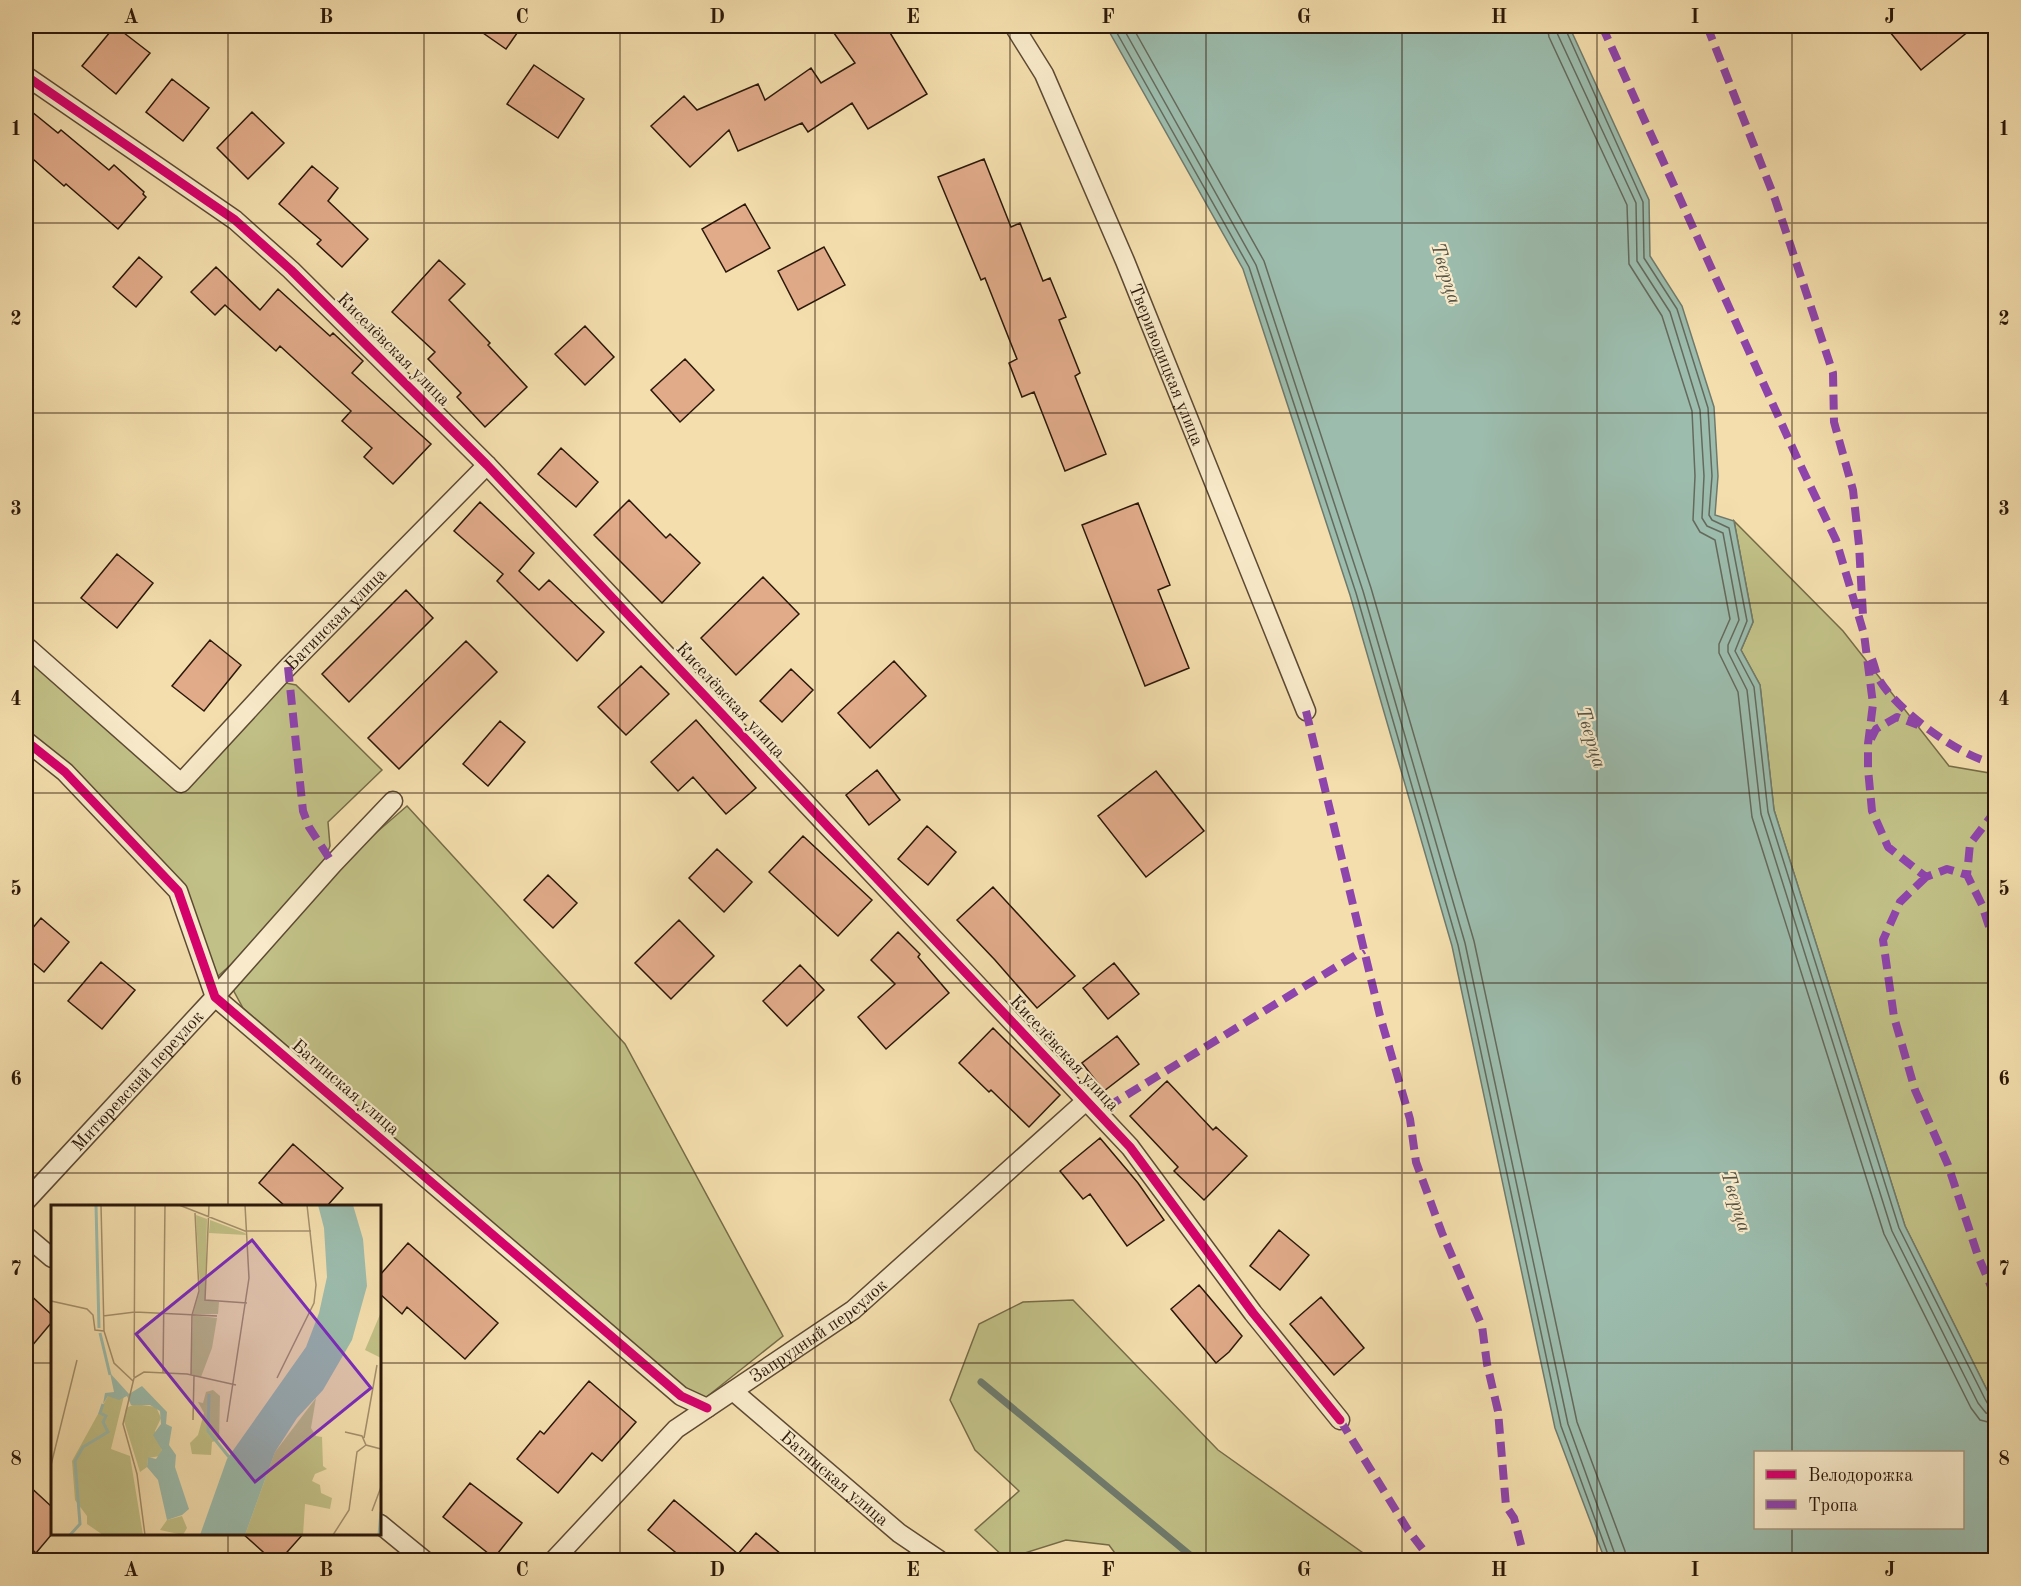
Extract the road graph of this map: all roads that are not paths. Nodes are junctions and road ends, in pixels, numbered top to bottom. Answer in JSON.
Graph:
{"nodes":[{"id":1,"x":1014,"y":26,"type":"edge"},
{"id":2,"x":26,"y":76,"type":"edge"},
{"id":3,"x":487,"y":465,"type":"junction"},
{"id":4,"x":26,"y":646,"type":"edge"},
{"id":5,"x":1306,"y":711,"type":"dead end"},
{"id":6,"x":26,"y":741,"type":"edge"},
{"id":7,"x":393,"y":801,"type":"dead end"},
{"id":8,"x":215,"y":997,"type":"junction"},
{"id":9,"x":1087,"y":1100,"type":"junction"},
{"id":10,"x":26,"y":1201,"type":"edge"},
{"id":11,"x":26,"y":1236,"type":"edge"},
{"id":12,"x":51,"y":1257,"type":"edge"},
{"id":13,"x":733,"y":1391,"type":"junction"},
{"id":14,"x":707,"y":1408,"type":"junction"},
{"id":15,"x":1340,"y":1420,"type":"dead end"},
{"id":16,"x":381,"y":1525,"type":"edge"},
{"id":17,"x":424,"y":1560,"type":"edge"},
{"id":18,"x":554,"y":1560,"type":"edge"},
{"id":19,"x":939,"y":1560,"type":"edge"}],
"edges":[{"from":1,"to":5,"type":"street","name":"Твериводицкая улица"},
{"from":2,"to":3,"type":"street","name":"Киселёвская улица"},
{"from":3,"to":4,"type":"street","name":"Батинская улица"},
{"from":3,"to":9,"type":"street","name":"Киселёвская улица"},
{"from":6,"to":8,"type":"street"},
{"from":7,"to":8,"type":"street","name":"Митюревский переулок"},
{"from":8,"to":10,"type":"street","name":"Митюревский переулок"},
{"from":8,"to":14,"type":"street","name":"Батинская улица"},
{"from":9,"to":13,"type":"street","name":"Запрудный переулок"},
{"from":9,"to":15,"type":"street","name":"Киселёвская улица"},
{"from":11,"to":12,"type":"street"},
{"from":13,"to":14,"type":"street","name":"Запрудный переулок"},
{"from":13,"to":19,"type":"street","name":"Батинская улица"},
{"from":14,"to":18,"type":"street","name":"Запрудный переулок"},
{"from":16,"to":17,"type":"street"}]}
